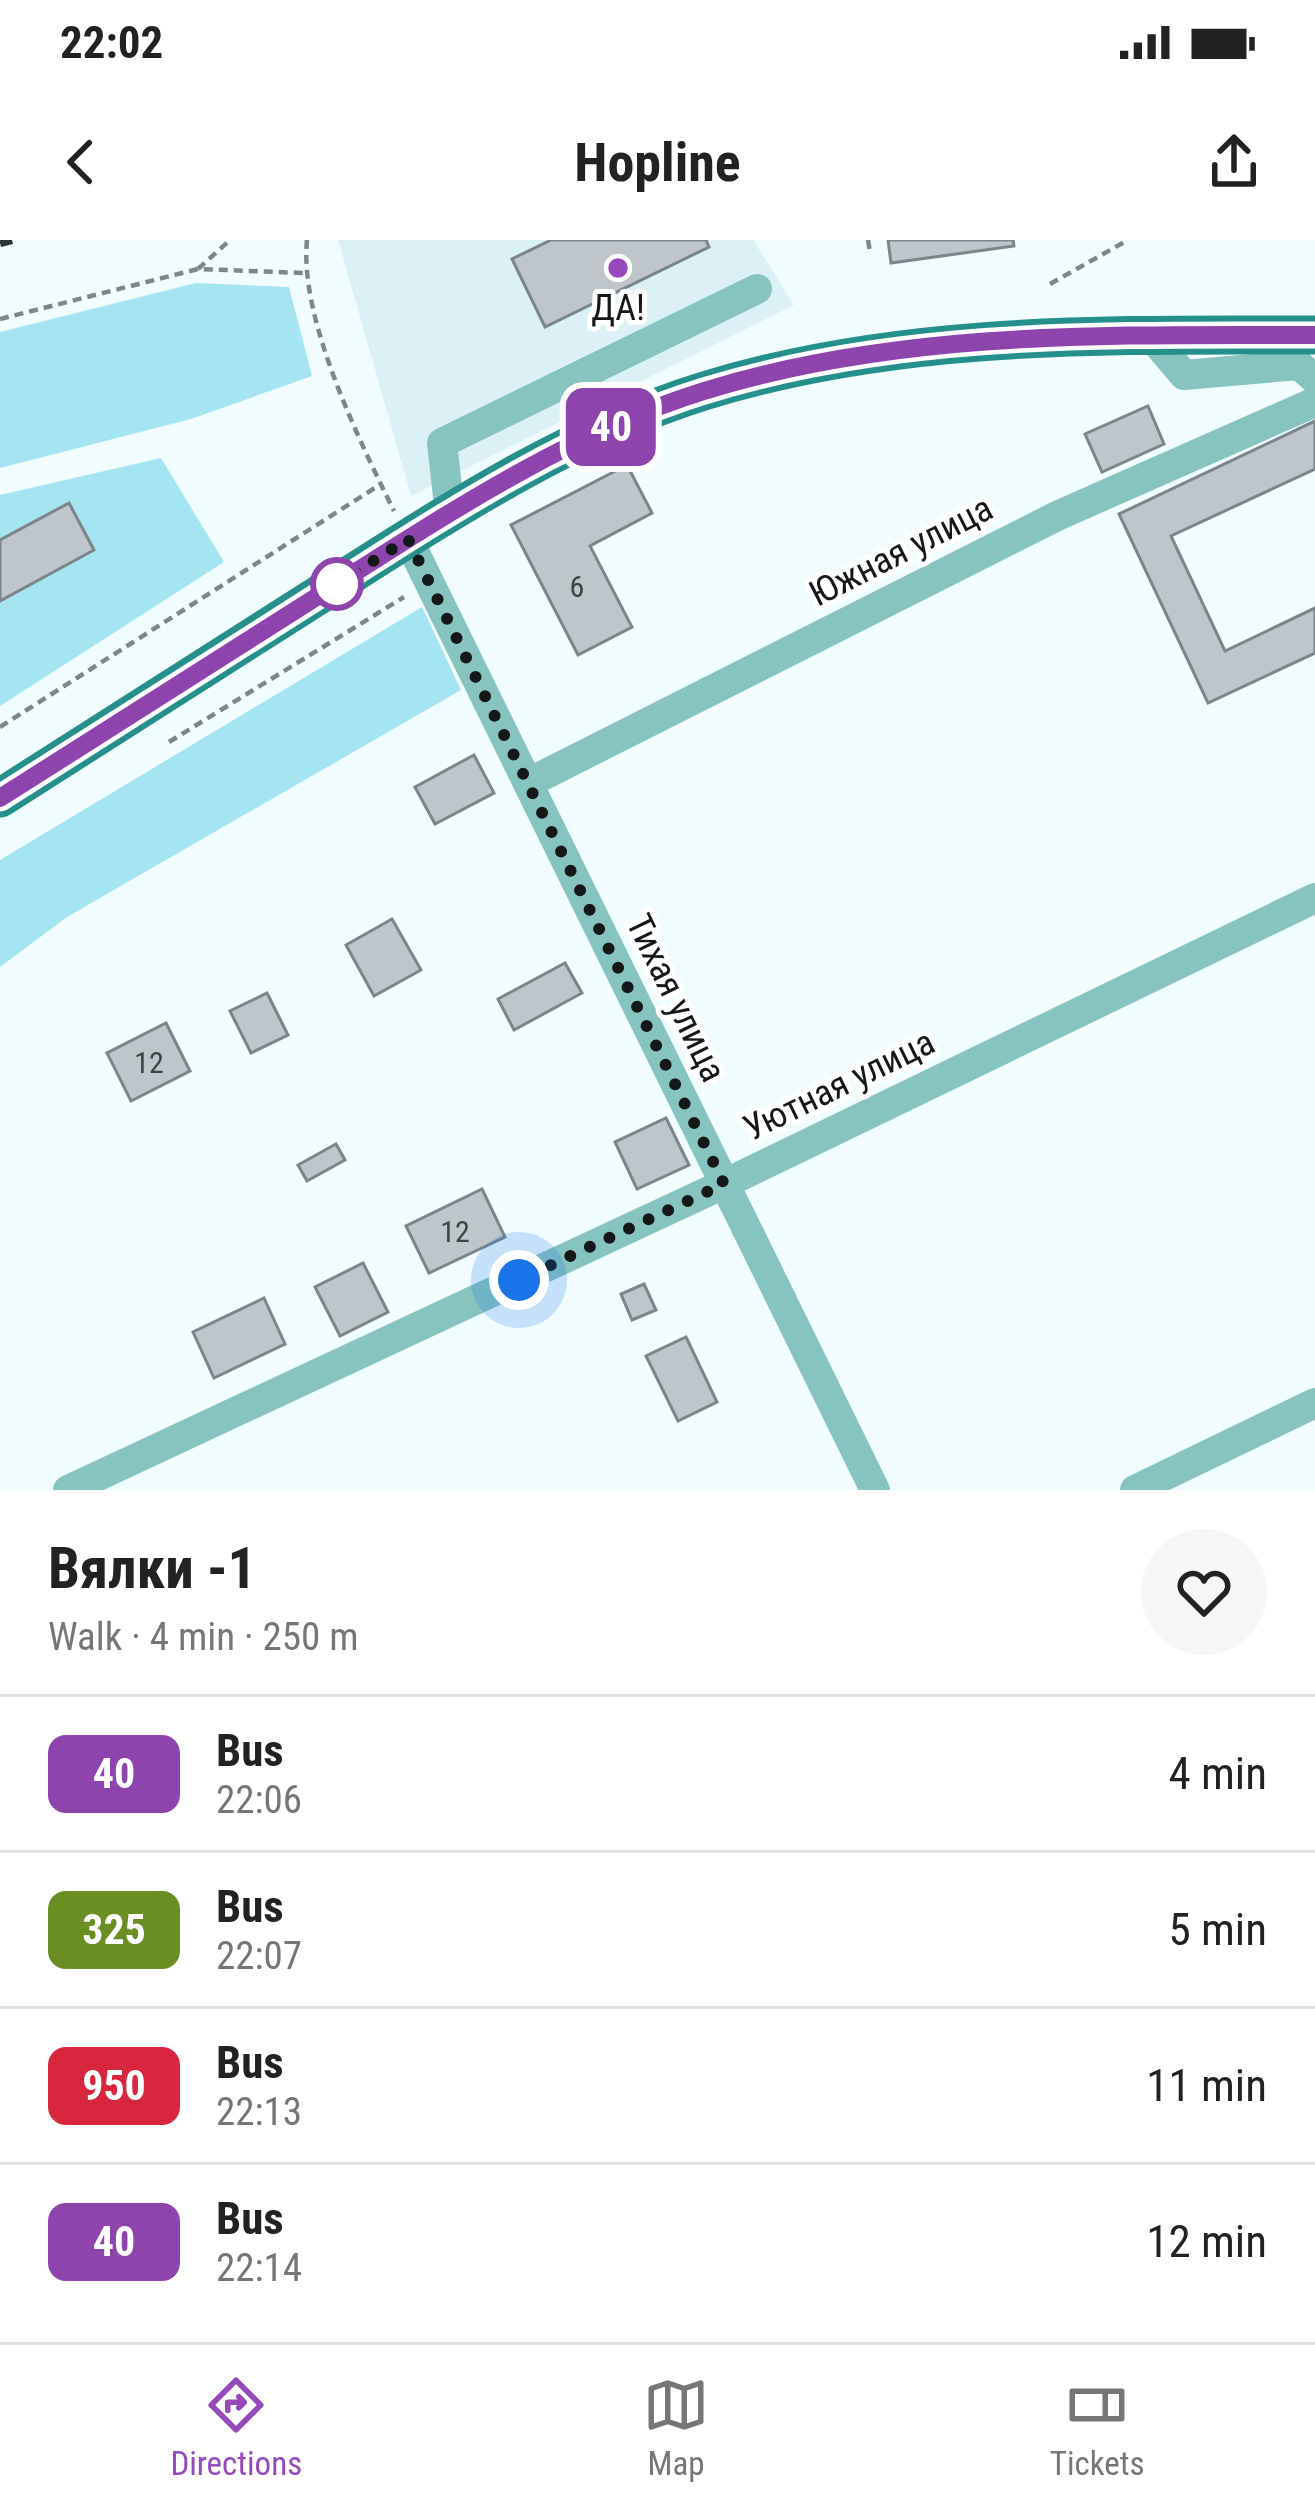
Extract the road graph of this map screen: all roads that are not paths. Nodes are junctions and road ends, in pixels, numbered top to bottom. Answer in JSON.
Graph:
{"nodes":[{"id":1,"x":757,"y":289,"type":"dead end"},
{"id":2,"x":1150,"y":335,"type":"junction"},
{"id":3,"x":1315,"y":335,"type":"edge"},
{"id":4,"x":1315,"y":379,"type":"edge"},
{"id":5,"x":1315,"y":402,"type":"edge"},
{"id":6,"x":450,"y":514,"type":"junction"},
{"id":7,"x":408,"y":539,"type":"junction"},
{"id":8,"x":528,"y":783,"type":"junction"},
{"id":9,"x":0,"y":798,"type":"edge"},
{"id":10,"x":1315,"y":898,"type":"edge"},
{"id":11,"x":724,"y":1184,"type":"junction"},
{"id":12,"x":1315,"y":1402,"type":"edge"},
{"id":13,"x":68,"y":1490,"type":"edge"},
{"id":14,"x":874,"y":1490,"type":"edge"},
{"id":15,"x":1135,"y":1490,"type":"edge"}],
"edges":[{"from":1,"to":6,"type":"street"},
{"from":2,"to":3,"type":"main road"},
{"from":2,"to":4,"type":"street"},
{"from":2,"to":6,"type":"main road"},
{"from":5,"to":8,"type":"street","name":"Южная улица"},
{"from":6,"to":7,"type":"main road"},
{"from":7,"to":8,"type":"street","name":"Тихая улица"},
{"from":7,"to":9,"type":"main road"},
{"from":8,"to":11,"type":"street","name":"Тихая улица"},
{"from":10,"to":11,"type":"street","name":"Уютная улица"},
{"from":11,"to":13,"type":"street","name":"Уютная улица"},
{"from":11,"to":14,"type":"street","name":"Тихая улица"},
{"from":12,"to":15,"type":"street"}]}
